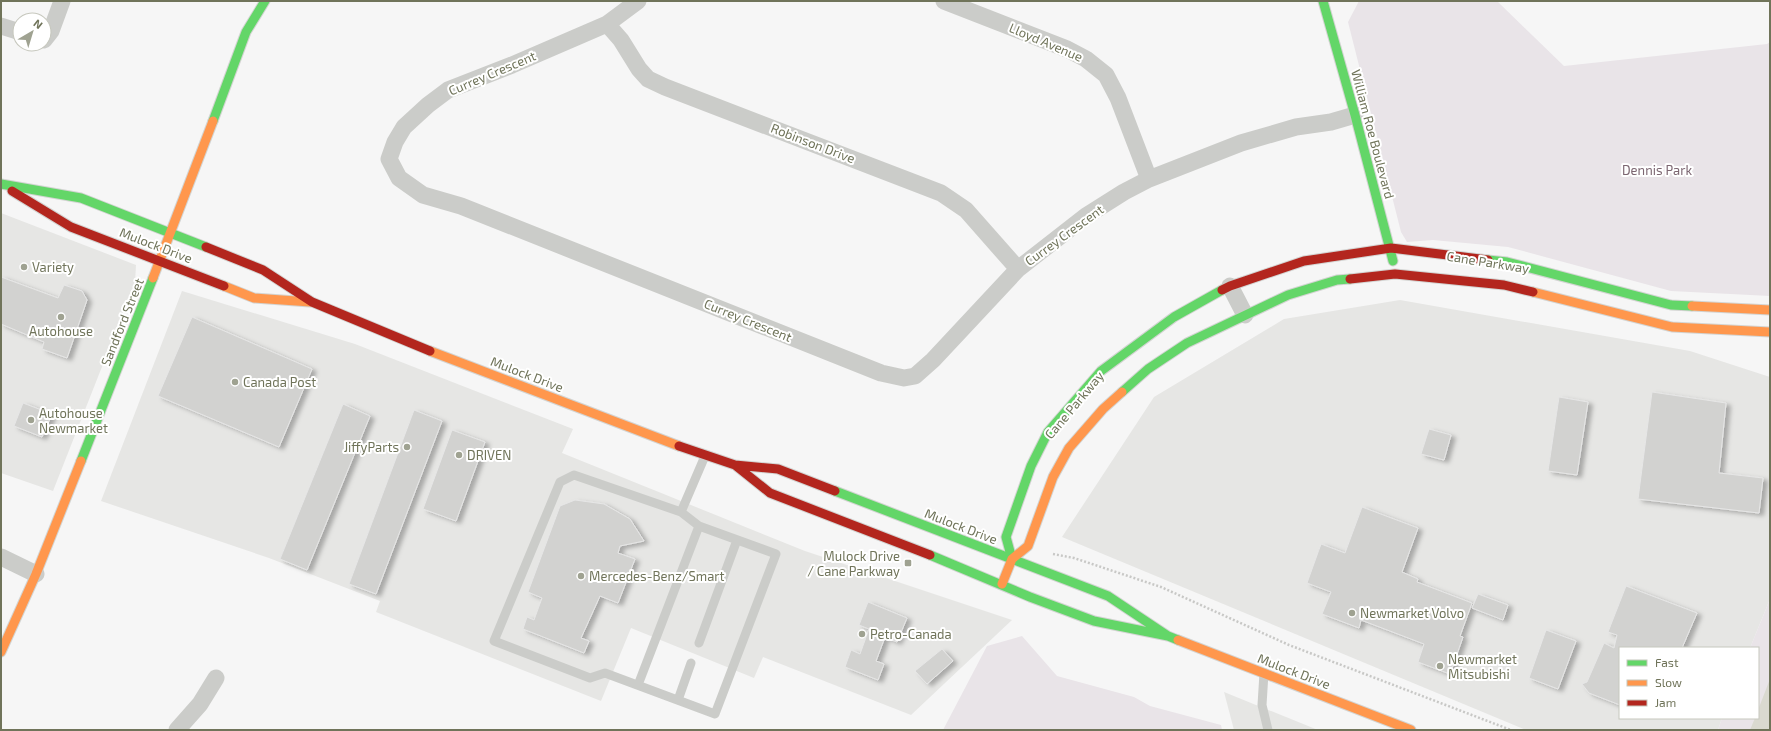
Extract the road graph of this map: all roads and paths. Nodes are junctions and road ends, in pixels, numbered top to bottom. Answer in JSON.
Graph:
{"nodes":[{"id":1,"x":62,"y":1,"type":"edge"},
{"id":2,"x":265,"y":1,"type":"edge"},
{"id":3,"x":638,"y":1,"type":"edge"},
{"id":4,"x":944,"y":1,"type":"edge"},
{"id":5,"x":1323,"y":1,"type":"edge"},
{"id":6,"x":607,"y":24,"type":"junction"},
{"id":7,"x":1,"y":26,"type":"edge"},
{"id":8,"x":52,"y":28,"type":"edge"},
{"id":9,"x":12,"y":29,"type":"edge"},
{"id":10,"x":1356,"y":115,"type":"junction"},
{"id":11,"x":1149,"y":179,"type":"junction"},
{"id":12,"x":1,"y":184,"type":"edge"},
{"id":13,"x":171,"y":233,"type":"junction"},
{"id":14,"x":1391,"y":248,"type":"junction"},
{"id":15,"x":160,"y":260,"type":"junction"},
{"id":16,"x":1018,"y":269,"type":"junction"},
{"id":17,"x":1395,"y":274,"type":"junction"},
{"id":18,"x":1230,"y":286,"type":"junction"},
{"id":19,"x":312,"y":302,"type":"junction"},
{"id":20,"x":1770,"y":310,"type":"edge"},
{"id":21,"x":1245,"y":315,"type":"junction"},
{"id":22,"x":1770,"y":332,"type":"edge"},
{"id":23,"x":705,"y":456,"type":"junction"},
{"id":24,"x":735,"y":465,"type":"junction"},
{"id":25,"x":681,"y":512,"type":"junction"},
{"id":26,"x":699,"y":526,"type":"junction"},
{"id":27,"x":737,"y":540,"type":"junction"},
{"id":28,"x":1047,"y":553,"type":"dead end"},
{"id":29,"x":1,"y":557,"type":"edge"},
{"id":30,"x":1012,"y":559,"type":"junction"},
{"id":31,"x":36,"y":574,"type":"junction"},
{"id":32,"x":1002,"y":584,"type":"junction"},
{"id":33,"x":1168,"y":636,"type":"junction"},
{"id":34,"x":699,"y":643,"type":"dead end"},
{"id":35,"x":1,"y":652,"type":"edge"},
{"id":36,"x":691,"y":663,"type":"dead end"},
{"id":37,"x":1264,"y":673,"type":"junction"},
{"id":38,"x":216,"y":678,"type":"dead end"},
{"id":39,"x":638,"y":685,"type":"junction"},
{"id":40,"x":678,"y":700,"type":"junction"},
{"id":41,"x":178,"y":730,"type":"edge"},
{"id":42,"x":1268,"y":730,"type":"edge"},
{"id":43,"x":1411,"y":730,"type":"edge"},
{"id":44,"x":1511,"y":730,"type":"edge"}],
"edges":[{"from":1,"to":8,"type":"street"},
{"from":2,"to":13,"type":"main road","name":"Sandford Street"},
{"from":3,"to":6,"type":"street","name":"Currey Crescent"},
{"from":4,"to":11,"type":"street","name":"Lloyd Avenue"},
{"from":5,"to":10,"type":"main road","name":"William Roe Boulevard"},
{"from":6,"to":16,"type":"street","name":"Robinson Drive"},
{"from":6,"to":16,"type":"street","name":"Currey Crescent"},
{"from":7,"to":9,"type":"street"},
{"from":10,"to":11,"type":"street","name":"Currey Crescent"},
{"from":10,"to":14,"type":"main road","name":"William Roe Boulevard"},
{"from":11,"to":16,"type":"street","name":"Currey Crescent"},
{"from":12,"to":13,"type":"main road","name":"Mulock Drive"},
{"from":12,"to":15,"type":"main road","name":"Mulock Drive"},
{"from":13,"to":15,"type":"main road","name":"Sandford Street"},
{"from":13,"to":19,"type":"main road","name":"Mulock Drive"},
{"from":14,"to":17,"type":"main road","name":"William Roe Boulevard"},
{"from":14,"to":18,"type":"main road","name":"Cane Parkway"},
{"from":14,"to":20,"type":"main road","name":"Cane Parkway"},
{"from":15,"to":19,"type":"main road","name":"Mulock Drive"},
{"from":15,"to":31,"type":"main road","name":"Sandford Street"},
{"from":17,"to":21,"type":"main road","name":"Cane Parkway"},
{"from":17,"to":22,"type":"main road","name":"Cane Parkway"},
{"from":18,"to":21,"type":"street"},
{"from":18,"to":30,"type":"main road","name":"Cane Parkway"},
{"from":19,"to":23,"type":"main road","name":"Mulock Drive"},
{"from":21,"to":30,"type":"main road","name":"Cane Parkway"},
{"from":23,"to":24,"type":"main road","name":"Mulock Drive"},
{"from":23,"to":25,"type":"lane"},
{"from":24,"to":30,"type":"main road","name":"Mulock Drive"},
{"from":24,"to":32,"type":"main road","name":"Mulock Drive"},
{"from":25,"to":26,"type":"lane"},
{"from":25,"to":39,"type":"lane"},
{"from":26,"to":27,"type":"lane"},
{"from":26,"to":39,"type":"lane"},
{"from":27,"to":34,"type":"lane"},
{"from":27,"to":40,"type":"lane"},
{"from":28,"to":44,"type":"path"},
{"from":29,"to":31,"type":"street"},
{"from":30,"to":32,"type":"main road","name":"Cane Parkway"},
{"from":30,"to":33,"type":"main road","name":"Mulock Drive"},
{"from":31,"to":35,"type":"main road","name":"Sandford Street"},
{"from":32,"to":33,"type":"main road","name":"Mulock Drive"},
{"from":33,"to":37,"type":"main road","name":"Mulock Drive"},
{"from":36,"to":40,"type":"lane"},
{"from":37,"to":42,"type":"lane"},
{"from":37,"to":43,"type":"main road","name":"Mulock Drive"},
{"from":38,"to":41,"type":"street"},
{"from":39,"to":40,"type":"lane"}]}
